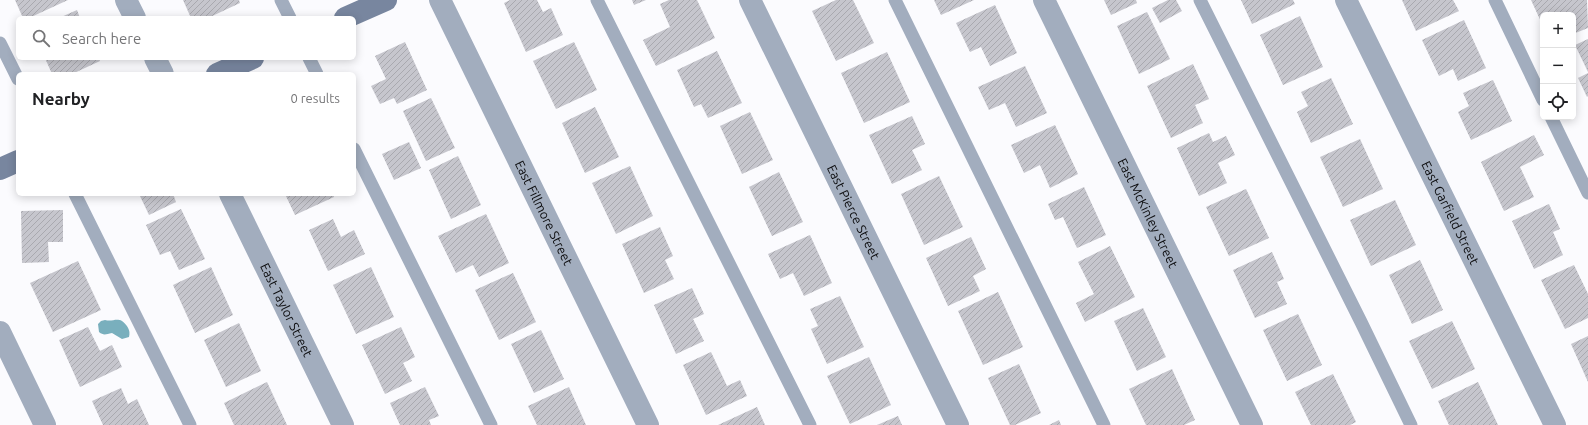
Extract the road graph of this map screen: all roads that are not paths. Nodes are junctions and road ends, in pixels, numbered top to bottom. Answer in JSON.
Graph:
{"nodes":[{"id":1,"x":126,"y":0,"type":"edge"},
{"id":2,"x":281,"y":0,"type":"edge"},
{"id":3,"x":386,"y":0,"type":"edge"},
{"id":4,"x":440,"y":0,"type":"edge"},
{"id":5,"x":597,"y":0,"type":"edge"},
{"id":6,"x":750,"y":0,"type":"edge"},
{"id":7,"x":895,"y":0,"type":"edge"},
{"id":8,"x":1044,"y":0,"type":"edge"},
{"id":9,"x":1200,"y":0,"type":"edge"},
{"id":10,"x":1346,"y":0,"type":"edge"},
{"id":11,"x":1495,"y":0,"type":"edge"},
{"id":12,"x":134,"y":16,"type":"edge"},
{"id":13,"x":289,"y":16,"type":"edge"},
{"id":14,"x":350,"y":16,"type":"edge"},
{"id":15,"x":0,"y":43,"type":"edge"},
{"id":16,"x":156,"y":60,"type":"edge"},
{"id":17,"x":248,"y":60,"type":"edge"},
{"id":18,"x":310,"y":60,"type":"edge"},
{"id":19,"x":162,"y":72,"type":"edge"},
{"id":20,"x":222,"y":72,"type":"edge"},
{"id":21,"x":316,"y":72,"type":"edge"},
{"id":22,"x":16,"y":76,"type":"edge"},
{"id":23,"x":1540,"y":94,"type":"edge"},
{"id":24,"x":1552,"y":120,"type":"edge"},
{"id":25,"x":356,"y":153,"type":"edge"},
{"id":26,"x":16,"y":163,"type":"edge"},
{"id":27,"x":0,"y":169,"type":"edge"},
{"id":28,"x":1588,"y":193,"type":"edge"},
{"id":29,"x":76,"y":196,"type":"edge"},
{"id":30,"x":231,"y":196,"type":"edge"},
{"id":31,"x":0,"y":332,"type":"edge"},
{"id":32,"x":45,"y":425,"type":"edge"},
{"id":33,"x":190,"y":425,"type":"edge"},
{"id":34,"x":343,"y":425,"type":"edge"},
{"id":35,"x":491,"y":425,"type":"edge"},
{"id":36,"x":648,"y":425,"type":"edge"},
{"id":37,"x":810,"y":425,"type":"edge"},
{"id":38,"x":958,"y":425,"type":"edge"},
{"id":39,"x":1104,"y":425,"type":"edge"},
{"id":40,"x":1252,"y":425,"type":"edge"},
{"id":41,"x":1411,"y":425,"type":"edge"},
{"id":42,"x":1555,"y":425,"type":"edge"}],
"edges":[{"from":1,"to":12,"type":"street"},
{"from":2,"to":13,"type":"lane"},
{"from":3,"to":14,"type":"street"},
{"from":4,"to":36,"type":"street","name":"East Fillmore Street"},
{"from":5,"to":37,"type":"lane"},
{"from":6,"to":38,"type":"street","name":"East Pierce Street"},
{"from":7,"to":39,"type":"lane"},
{"from":8,"to":40,"type":"street","name":"East McKinley Street"},
{"from":9,"to":41,"type":"lane"},
{"from":10,"to":42,"type":"street","name":"East Garfield Street"},
{"from":11,"to":23,"type":"lane"},
{"from":15,"to":22,"type":"lane"},
{"from":16,"to":19,"type":"street"},
{"from":17,"to":20,"type":"street"},
{"from":18,"to":21,"type":"lane"},
{"from":24,"to":28,"type":"lane"},
{"from":25,"to":35,"type":"lane"},
{"from":26,"to":27,"type":"street"},
{"from":29,"to":33,"type":"lane"},
{"from":30,"to":34,"type":"street","name":"East Taylor Street"},
{"from":31,"to":32,"type":"street"}]}
